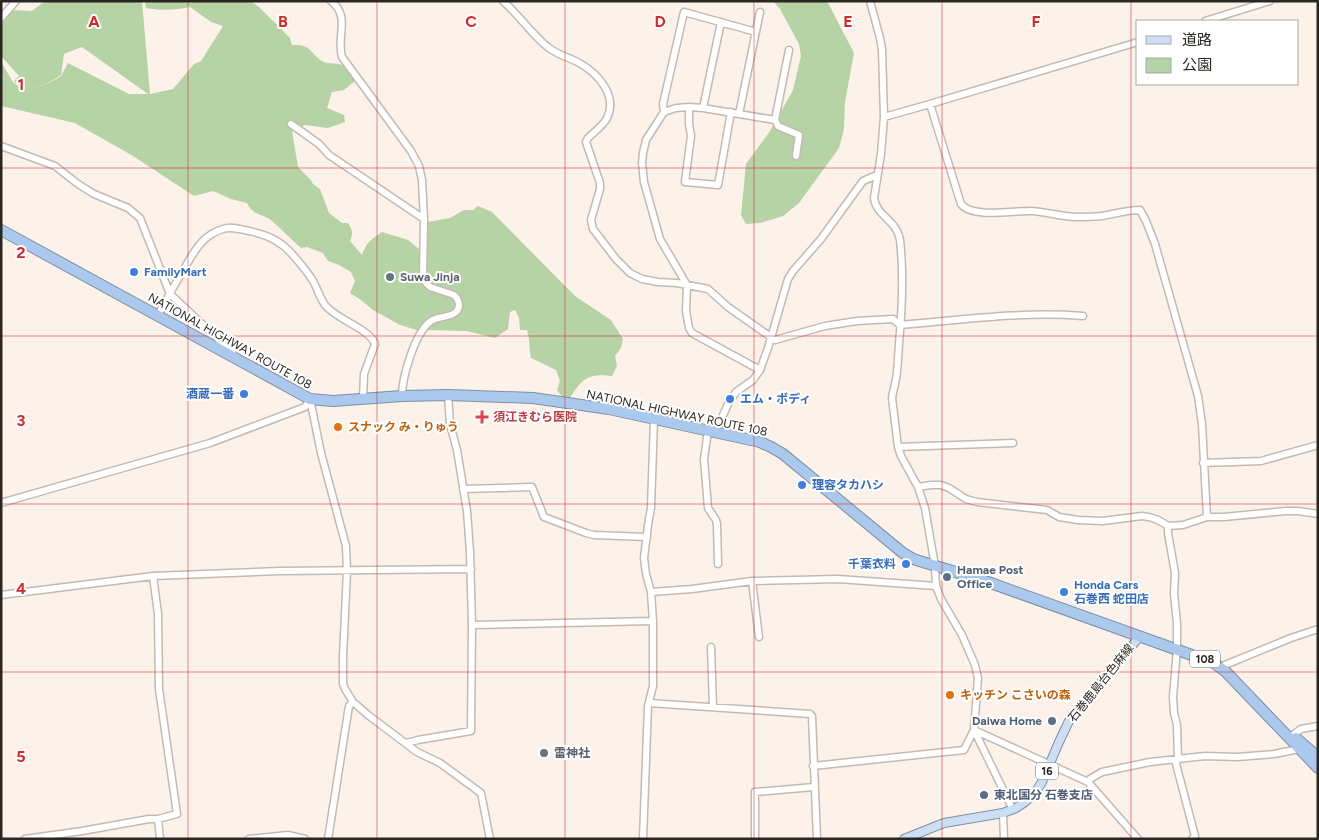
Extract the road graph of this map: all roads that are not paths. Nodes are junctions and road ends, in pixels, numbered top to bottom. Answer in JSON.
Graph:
{"nodes":[{"id":1,"x":16,"y":1,"type":"edge"},
{"id":2,"x":331,"y":1,"type":"edge"},
{"id":3,"x":503,"y":1,"type":"edge"},
{"id":4,"x":870,"y":1,"type":"edge"},
{"id":5,"x":1270,"y":1,"type":"edge"},
{"id":6,"x":760,"y":12,"type":"dead end"},
{"id":7,"x":1,"y":18,"type":"edge"},
{"id":8,"x":1208,"y":20,"type":"edge"},
{"id":9,"x":721,"y":22,"type":"junction"},
{"id":10,"x":756,"y":32,"type":"junction"},
{"id":11,"x":1136,"y":43,"type":"edge"},
{"id":12,"x":790,"y":50,"type":"dead end"},
{"id":13,"x":930,"y":104,"type":"junction"},
{"id":14,"x":689,"y":107,"type":"junction"},
{"id":15,"x":703,"y":108,"type":"junction"},
{"id":16,"x":664,"y":112,"type":"junction"},
{"id":17,"x":731,"y":112,"type":"junction"},
{"id":18,"x":739,"y":114,"type":"junction"},
{"id":19,"x":884,"y":117,"type":"junction"},
{"id":20,"x":775,"y":120,"type":"junction"},
{"id":21,"x":291,"y":124,"type":"dead end"},
{"id":22,"x":1,"y":146,"type":"edge"},
{"id":23,"x":796,"y":156,"type":"dead end"},
{"id":24,"x":877,"y":175,"type":"junction"},
{"id":25,"x":424,"y":219,"type":"junction"},
{"id":26,"x":1,"y":230,"type":"edge"},
{"id":27,"x":687,"y":284,"type":"junction"},
{"id":28,"x":170,"y":294,"type":"junction"},
{"id":29,"x":158,"y":315,"type":"junction"},
{"id":30,"x":1083,"y":316,"type":"dead end"},
{"id":31,"x":900,"y":325,"type":"junction"},
{"id":32,"x":770,"y":338,"type":"junction"},
{"id":33,"x":240,"y":360,"type":"junction"},
{"id":34,"x":760,"y":370,"type":"junction"},
{"id":35,"x":448,"y":395,"type":"junction"},
{"id":36,"x":402,"y":396,"type":"junction"},
{"id":37,"x":310,"y":399,"type":"junction"},
{"id":38,"x":363,"y":399,"type":"junction"},
{"id":39,"x":654,"y":419,"type":"junction"},
{"id":40,"x":712,"y":432,"type":"junction"},
{"id":41,"x":1014,"y":443,"type":"dead end"},
{"id":42,"x":1318,"y":445,"type":"edge"},
{"id":43,"x":898,"y":448,"type":"junction"},
{"id":44,"x":1203,"y":464,"type":"junction"},
{"id":45,"x":918,"y":487,"type":"junction"},
{"id":46,"x":463,"y":489,"type":"junction"},
{"id":47,"x":1,"y":503,"type":"edge"},
{"id":48,"x":1318,"y":514,"type":"edge"},
{"id":49,"x":1207,"y":517,"type":"junction"},
{"id":50,"x":1168,"y":526,"type":"junction"},
{"id":51,"x":647,"y":536,"type":"junction"},
{"id":52,"x":718,"y":564,"type":"dead end"},
{"id":53,"x":935,"y":566,"type":"junction"},
{"id":54,"x":471,"y":569,"type":"junction"},
{"id":55,"x":347,"y":571,"type":"junction"},
{"id":56,"x":153,"y":576,"type":"junction"},
{"id":57,"x":752,"y":581,"type":"junction"},
{"id":58,"x":936,"y":586,"type":"junction"},
{"id":59,"x":651,"y":592,"type":"junction"},
{"id":60,"x":1,"y":595,"type":"edge"},
{"id":61,"x":653,"y":621,"type":"junction"},
{"id":62,"x":472,"y":625,"type":"junction"},
{"id":63,"x":1318,"y":629,"type":"edge"},
{"id":64,"x":1140,"y":636,"type":"junction"},
{"id":65,"x":759,"y":637,"type":"dead end"},
{"id":66,"x":711,"y":647,"type":"dead end"},
{"id":67,"x":1177,"y":649,"type":"junction"},
{"id":68,"x":1220,"y":667,"type":"junction"},
{"id":69,"x":353,"y":702,"type":"junction"},
{"id":70,"x":649,"y":703,"type":"junction"},
{"id":71,"x":1257,"y":705,"type":"junction"},
{"id":72,"x":713,"y":707,"type":"junction"},
{"id":73,"x":1318,"y":726,"type":"edge"},
{"id":74,"x":974,"y":730,"type":"junction"},
{"id":75,"x":1293,"y":735,"type":"junction"},
{"id":76,"x":406,"y":744,"type":"junction"},
{"id":77,"x":1299,"y":749,"type":"junction"},
{"id":78,"x":1318,"y":757,"type":"edge"},
{"id":79,"x":1177,"y":760,"type":"junction"},
{"id":80,"x":813,"y":766,"type":"junction"},
{"id":81,"x":1049,"y":766,"type":"junction"},
{"id":82,"x":1318,"y":768,"type":"edge"},
{"id":83,"x":1088,"y":782,"type":"junction"},
{"id":84,"x":814,"y":787,"type":"junction"},
{"id":85,"x":1013,"y":810,"type":"junction"},
{"id":86,"x":1003,"y":813,"type":"junction"},
{"id":87,"x":158,"y":819,"type":"junction"},
{"id":88,"x":25,"y":839,"type":"edge"},
{"id":89,"x":160,"y":839,"type":"edge"},
{"id":90,"x":249,"y":839,"type":"edge"},
{"id":91,"x":305,"y":839,"type":"edge"},
{"id":92,"x":328,"y":839,"type":"edge"},
{"id":93,"x":490,"y":839,"type":"edge"},
{"id":94,"x":643,"y":839,"type":"edge"},
{"id":95,"x":755,"y":839,"type":"edge"},
{"id":96,"x":817,"y":839,"type":"edge"},
{"id":97,"x":904,"y":839,"type":"edge"},
{"id":98,"x":1004,"y":839,"type":"edge"},
{"id":99,"x":1138,"y":839,"type":"edge"},
{"id":100,"x":1192,"y":839,"type":"edge"}],
"edges":[{"from":1,"to":7,"type":"street"},
{"from":2,"to":25,"type":"street"},
{"from":3,"to":27,"type":"street"},
{"from":4,"to":19,"type":"street"},
{"from":5,"to":8,"type":"street"},
{"from":6,"to":10,"type":"street"},
{"from":9,"to":10,"type":"street"},
{"from":9,"to":15,"type":"street"},
{"from":9,"to":16,"type":"street"},
{"from":10,"to":18,"type":"street"},
{"from":11,"to":13,"type":"street"},
{"from":12,"to":20,"type":"street"},
{"from":13,"to":19,"type":"street"},
{"from":13,"to":44,"type":"street"},
{"from":14,"to":15,"type":"street"},
{"from":14,"to":16,"type":"street"},
{"from":14,"to":17,"type":"street"},
{"from":15,"to":17,"type":"street"},
{"from":16,"to":27,"type":"street"},
{"from":17,"to":18,"type":"street"},
{"from":18,"to":20,"type":"street"},
{"from":19,"to":24,"type":"street"},
{"from":20,"to":23,"type":"street"},
{"from":21,"to":25,"type":"street"},
{"from":22,"to":28,"type":"street"},
{"from":24,"to":31,"type":"street"},
{"from":24,"to":32,"type":"street"},
{"from":25,"to":36,"type":"street"},
{"from":26,"to":29,"type":"highway","name":"NATIONAL HIGHWAY ROUTE 108","number":"108"},
{"from":27,"to":32,"type":"street"},
{"from":27,"to":34,"type":"street"},
{"from":28,"to":29,"type":"street"},
{"from":28,"to":33,"type":"street"},
{"from":28,"to":38,"type":"street"},
{"from":29,"to":33,"type":"highway","name":"NATIONAL HIGHWAY ROUTE 108","number":"108"},
{"from":30,"to":31,"type":"street"},
{"from":31,"to":32,"type":"street"},
{"from":31,"to":43,"type":"street"},
{"from":32,"to":34,"type":"street"},
{"from":33,"to":37,"type":"highway","name":"NATIONAL HIGHWAY ROUTE 108","number":"108"},
{"from":34,"to":40,"type":"street"},
{"from":35,"to":36,"type":"highway","name":"NATIONAL HIGHWAY ROUTE 108","number":"108"},
{"from":35,"to":39,"type":"highway","name":"NATIONAL HIGHWAY ROUTE 108","number":"108"},
{"from":35,"to":46,"type":"street"},
{"from":36,"to":38,"type":"highway","name":"NATIONAL HIGHWAY ROUTE 108","number":"108"},
{"from":37,"to":38,"type":"highway","name":"NATIONAL HIGHWAY ROUTE 108","number":"108"},
{"from":37,"to":47,"type":"street"},
{"from":37,"to":55,"type":"street"},
{"from":39,"to":40,"type":"highway","name":"NATIONAL HIGHWAY ROUTE 108","number":"108"},
{"from":39,"to":51,"type":"street"},
{"from":40,"to":52,"type":"street"},
{"from":40,"to":53,"type":"highway","name":"NATIONAL HIGHWAY ROUTE 108","number":"108"},
{"from":41,"to":43,"type":"street"},
{"from":42,"to":44,"type":"street"},
{"from":43,"to":45,"type":"street"},
{"from":44,"to":49,"type":"street"},
{"from":45,"to":50,"type":"street"},
{"from":45,"to":53,"type":"street"},
{"from":46,"to":51,"type":"street"},
{"from":46,"to":54,"type":"street"},
{"from":48,"to":49,"type":"street"},
{"from":49,"to":50,"type":"street"},
{"from":50,"to":67,"type":"street"},
{"from":51,"to":59,"type":"street"},
{"from":53,"to":58,"type":"street"},
{"from":53,"to":64,"type":"highway","name":"NATIONAL HIGHWAY ROUTE 108","number":"108"},
{"from":54,"to":55,"type":"street"},
{"from":54,"to":62,"type":"street"},
{"from":55,"to":56,"type":"street"},
{"from":55,"to":69,"type":"street"},
{"from":56,"to":60,"type":"street"},
{"from":56,"to":87,"type":"street"},
{"from":57,"to":58,"type":"street"},
{"from":57,"to":59,"type":"street"},
{"from":57,"to":65,"type":"street"},
{"from":58,"to":74,"type":"street"},
{"from":59,"to":61,"type":"street"},
{"from":61,"to":62,"type":"street"},
{"from":61,"to":70,"type":"street"},
{"from":62,"to":76,"type":"street"},
{"from":63,"to":68,"type":"street"},
{"from":64,"to":67,"type":"highway","name":"NATIONAL HIGHWAY ROUTE 108","number":"108"},
{"from":64,"to":81,"type":"main road","name":"石巻鹿島台色麻線","number":"16"},
{"from":66,"to":72,"type":"street"},
{"from":67,"to":68,"type":"highway","name":"NATIONAL HIGHWAY ROUTE 108","number":"108"},
{"from":67,"to":79,"type":"street"},
{"from":68,"to":71,"type":"highway","name":"NATIONAL HIGHWAY ROUTE 108","number":"108"},
{"from":69,"to":76,"type":"street"},
{"from":69,"to":92,"type":"street"},
{"from":70,"to":72,"type":"street"},
{"from":70,"to":94,"type":"street"},
{"from":71,"to":75,"type":"highway","name":"NATIONAL HIGHWAY ROUTE 108","number":"108"},
{"from":71,"to":77,"type":"highway","name":"NATIONAL HIGHWAY ROUTE 108","number":"108"},
{"from":72,"to":80,"type":"street"},
{"from":73,"to":75,"type":"street"},
{"from":74,"to":80,"type":"street"},
{"from":74,"to":81,"type":"street"},
{"from":74,"to":85,"type":"street"},
{"from":75,"to":78,"type":"highway","name":"NATIONAL HIGHWAY ROUTE 108","number":"108"},
{"from":76,"to":93,"type":"street"},
{"from":77,"to":79,"type":"street"},
{"from":77,"to":82,"type":"highway","name":"NATIONAL HIGHWAY ROUTE 108","number":"108"},
{"from":79,"to":83,"type":"street"},
{"from":79,"to":100,"type":"street"},
{"from":80,"to":84,"type":"street"},
{"from":81,"to":83,"type":"street"},
{"from":81,"to":85,"type":"main road","name":"石巻鹿島台色麻線","number":"16"},
{"from":83,"to":99,"type":"street"},
{"from":84,"to":95,"type":"street"},
{"from":84,"to":96,"type":"street"},
{"from":85,"to":86,"type":"main road","name":"石巻鹿島台色麻線","number":"16"},
{"from":86,"to":97,"type":"main road","name":"石巻鹿島台色麻線","number":"16"},
{"from":86,"to":98,"type":"street"},
{"from":87,"to":88,"type":"street"},
{"from":87,"to":89,"type":"street"},
{"from":90,"to":91,"type":"street"}]}
